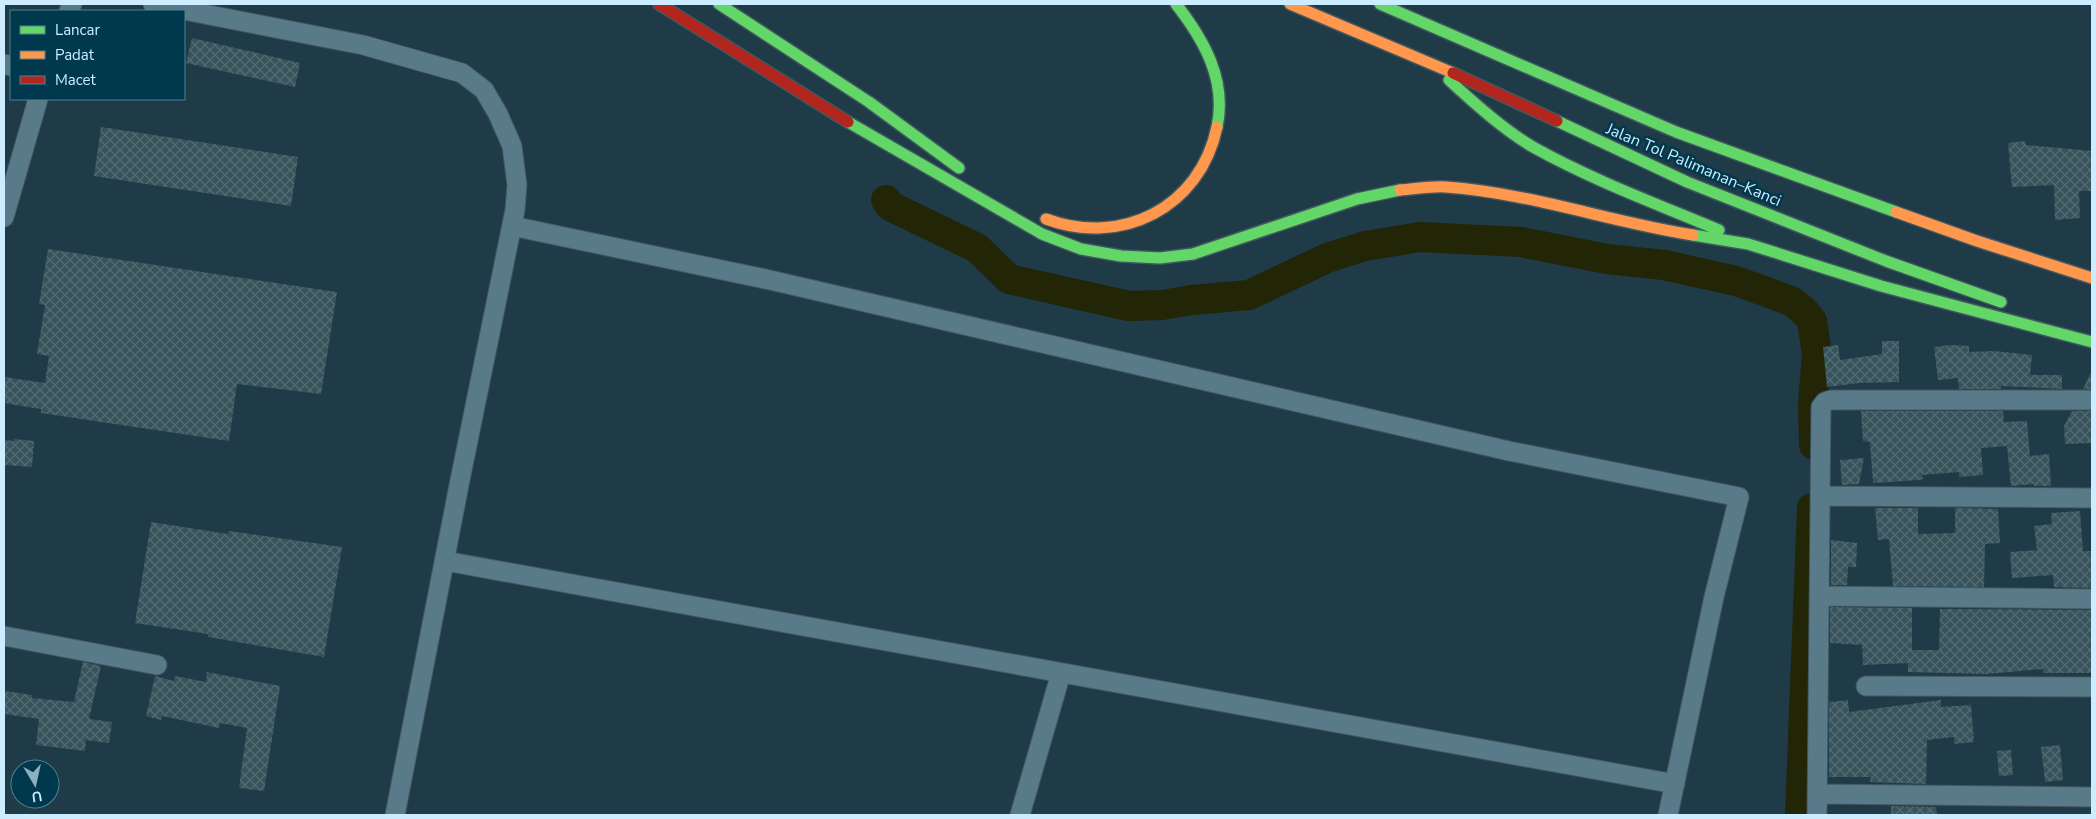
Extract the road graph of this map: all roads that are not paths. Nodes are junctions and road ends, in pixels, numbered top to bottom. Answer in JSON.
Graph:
{"nodes":[{"id":1,"x":153,"y":4,"type":"edge"},
{"id":2,"x":659,"y":4,"type":"edge"},
{"id":3,"x":719,"y":4,"type":"edge"},
{"id":4,"x":1176,"y":4,"type":"edge"},
{"id":5,"x":1290,"y":4,"type":"edge"},
{"id":6,"x":1380,"y":4,"type":"edge"},
{"id":7,"x":184,"y":10,"type":"edge"},
{"id":8,"x":185,"y":10,"type":"edge"},
{"id":9,"x":1433,"y":64,"type":"junction"},
{"id":10,"x":38,"y":100,"type":"edge"},
{"id":11,"x":971,"y":176,"type":"dead end"},
{"id":12,"x":1000,"y":196,"type":"dead end"},
{"id":13,"x":4,"y":217,"type":"edge"},
{"id":14,"x":512,"y":226,"type":"junction"},
{"id":15,"x":1748,"y":244,"type":"junction"},
{"id":16,"x":2092,"y":278,"type":"edge"},
{"id":17,"x":2008,"y":305,"type":"dead end"},
{"id":18,"x":2036,"y":315,"type":"dead end"},
{"id":19,"x":2092,"y":335,"type":"edge"},
{"id":20,"x":2092,"y":342,"type":"edge"},
{"id":21,"x":2092,"y":400,"type":"edge"},
{"id":22,"x":1821,"y":496,"type":"junction"},
{"id":23,"x":2092,"y":498,"type":"edge"},
{"id":24,"x":445,"y":561,"type":"junction"},
{"id":25,"x":1820,"y":596,"type":"junction"},
{"id":26,"x":2092,"y":598,"type":"edge"},
{"id":27,"x":4,"y":636,"type":"edge"},
{"id":28,"x":157,"y":665,"type":"dead end"},
{"id":29,"x":1061,"y":673,"type":"junction"},
{"id":30,"x":1866,"y":686,"type":"dead end"},
{"id":31,"x":2092,"y":686,"type":"edge"},
{"id":32,"x":1674,"y":784,"type":"junction"},
{"id":33,"x":1817,"y":794,"type":"junction"},
{"id":34,"x":2092,"y":797,"type":"edge"},
{"id":35,"x":395,"y":815,"type":"edge"},
{"id":36,"x":1020,"y":815,"type":"edge"},
{"id":37,"x":1668,"y":815,"type":"edge"},
{"id":38,"x":1817,"y":815,"type":"edge"}],
"edges":[{"from":1,"to":7,"type":"street"},
{"from":2,"to":15,"type":"highway"},
{"from":3,"to":11,"type":"highway"},
{"from":4,"to":12,"type":"highway"},
{"from":5,"to":9,"type":"highway","name":"Jalan Tol Palimanan–Kanci"},
{"from":6,"to":16,"type":"highway","name":"Jalan Tol Palimanan–Kanci"},
{"from":8,"to":14,"type":"street"},
{"from":9,"to":15,"type":"highway"},
{"from":9,"to":17,"type":"highway","name":"Jalan Tol Palimanan–Kanci"},
{"from":10,"to":13,"type":"street"},
{"from":14,"to":24,"type":"street"},
{"from":14,"to":32,"type":"street"},
{"from":15,"to":20,"type":"highway"},
{"from":18,"to":19,"type":"highway"},
{"from":21,"to":22,"type":"street"},
{"from":22,"to":23,"type":"street"},
{"from":22,"to":25,"type":"street"},
{"from":24,"to":29,"type":"street"},
{"from":24,"to":35,"type":"street"},
{"from":25,"to":26,"type":"street"},
{"from":25,"to":33,"type":"street"},
{"from":27,"to":28,"type":"street"},
{"from":29,"to":32,"type":"street"},
{"from":29,"to":36,"type":"street"},
{"from":30,"to":31,"type":"street"},
{"from":32,"to":37,"type":"street"},
{"from":33,"to":34,"type":"street"},
{"from":33,"to":38,"type":"street"}]}
